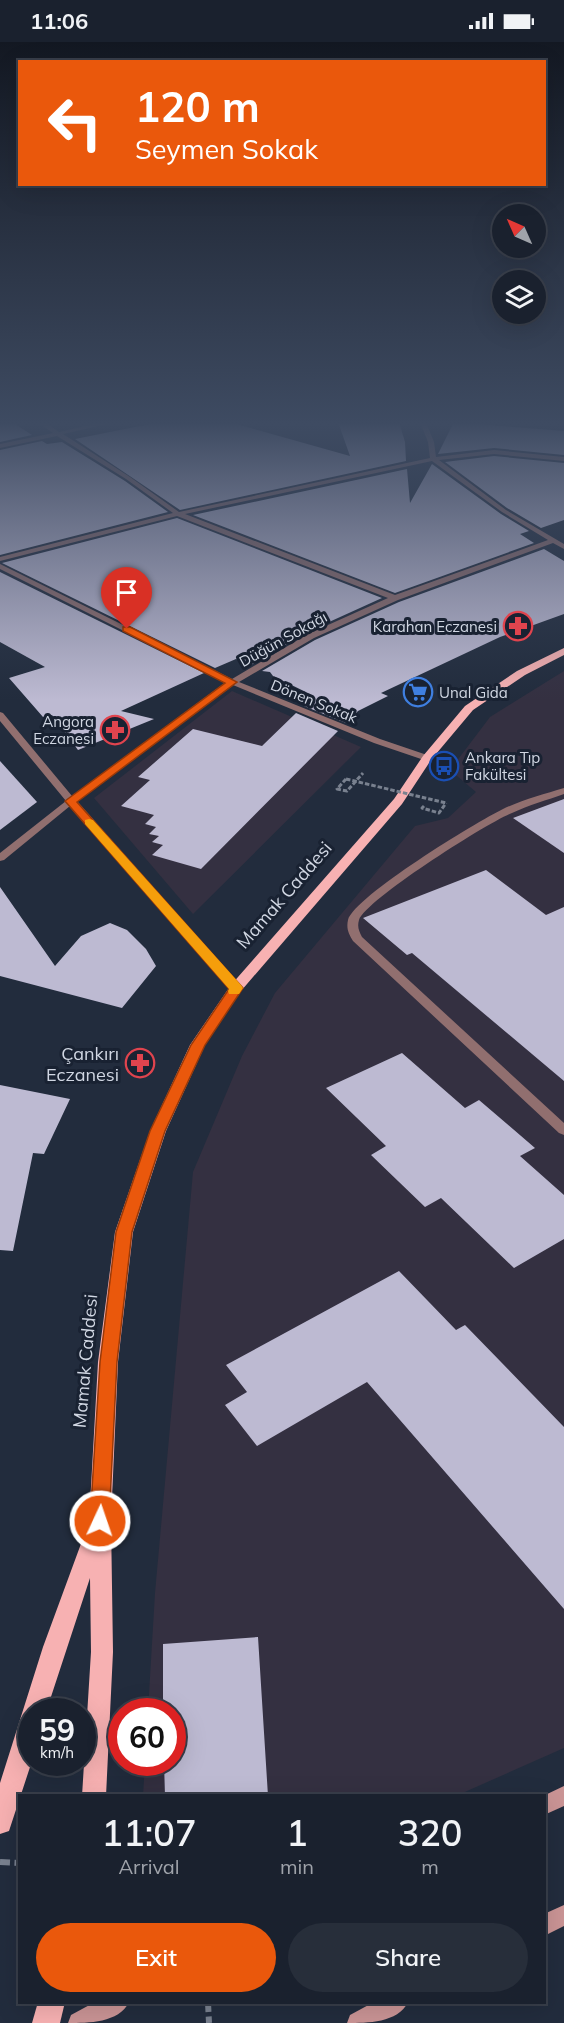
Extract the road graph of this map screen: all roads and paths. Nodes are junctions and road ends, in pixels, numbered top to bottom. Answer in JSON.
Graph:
{"nodes":[{"id":1,"x":176,"y":514,"type":"edge"},
{"id":2,"x":179,"y":514,"type":"edge"},
{"id":3,"x":510,"y":514,"type":"edge"},
{"id":4,"x":552,"y":540,"type":"junction"},
{"id":5,"x":564,"y":547,"type":"edge"},
{"id":6,"x":0,"y":559,"type":"edge"},
{"id":7,"x":0,"y":566,"type":"edge"},
{"id":8,"x":395,"y":598,"type":"junction"},
{"id":9,"x":564,"y":651,"type":"edge"},
{"id":10,"x":232,"y":682,"type":"junction"},
{"id":11,"x":0,"y":715,"type":"edge"},
{"id":12,"x":427,"y":758,"type":"junction"},
{"id":13,"x":363,"y":773,"type":"dead end"},
{"id":14,"x":564,"y":791,"type":"edge"},
{"id":15,"x":433,"y":795,"type":"dead end"},
{"id":16,"x":71,"y":801,"type":"junction"},
{"id":17,"x":0,"y":858,"type":"edge"},
{"id":18,"x":236,"y":988,"type":"junction"},
{"id":19,"x":564,"y":1130,"type":"edge"},
{"id":20,"x":100,"y":1521,"type":"junction"},
{"id":21,"x":38,"y":1698,"type":"edge"},
{"id":22,"x":18,"y":1765,"type":"edge"},
{"id":23,"x":94,"y":1794,"type":"edge"},
{"id":24,"x":564,"y":1796,"type":"edge"},
{"id":25,"x":546,"y":1804,"type":"edge"},
{"id":26,"x":0,"y":1822,"type":"edge"},
{"id":27,"x":0,"y":1862,"type":"edge"},
{"id":28,"x":18,"y":1863,"type":"edge"},
{"id":29,"x":564,"y":1915,"type":"edge"},
{"id":30,"x":546,"y":1925,"type":"edge"},
{"id":31,"x":51,"y":2004,"type":"edge"},
{"id":32,"x":114,"y":2004,"type":"edge"},
{"id":33,"x":208,"y":2004,"type":"edge"},
{"id":34,"x":393,"y":2004,"type":"edge"},
{"id":35,"x":46,"y":2023,"type":"edge"},
{"id":36,"x":79,"y":2023,"type":"edge"},
{"id":37,"x":209,"y":2023,"type":"edge"},
{"id":38,"x":358,"y":2023,"type":"edge"}],
"edges":[{"from":1,"to":6,"type":"street"},
{"from":2,"to":8,"type":"street"},
{"from":3,"to":4,"type":"street"},
{"from":4,"to":5,"type":"street"},
{"from":4,"to":8,"type":"street","name":"Düğün Sokağı"},
{"from":7,"to":10,"type":"street","name":"Dönen Sokak"},
{"from":8,"to":10,"type":"street","name":"Düğün Sokağı"},
{"from":9,"to":12,"type":"main road","name":"Mamak Caddesi"},
{"from":10,"to":12,"type":"street","name":"Dönen Sokak"},
{"from":10,"to":16,"type":"street","name":"Düğün Sokağı"},
{"from":11,"to":16,"type":"street"},
{"from":12,"to":18,"type":"main road","name":"Mamak Caddesi"},
{"from":13,"to":15,"type":"path","bridge":true},
{"from":14,"to":19,"type":"street"},
{"from":16,"to":17,"type":"street","name":"Düğün Sokağı"},
{"from":16,"to":18,"type":"street"},
{"from":18,"to":20,"type":"main road","name":"Mamak Caddesi"},
{"from":20,"to":21,"type":"main road","name":"Mamak Caddesi"},
{"from":20,"to":23,"type":"main road","name":"Mamak Caddesi"},
{"from":22,"to":26,"type":"main road"},
{"from":24,"to":25,"type":"main road"},
{"from":27,"to":28,"type":"path"},
{"from":29,"to":30,"type":"main road"},
{"from":31,"to":35,"type":"main road"},
{"from":32,"to":36,"type":"main road"},
{"from":33,"to":37,"type":"path"},
{"from":34,"to":38,"type":"main road"}]}
